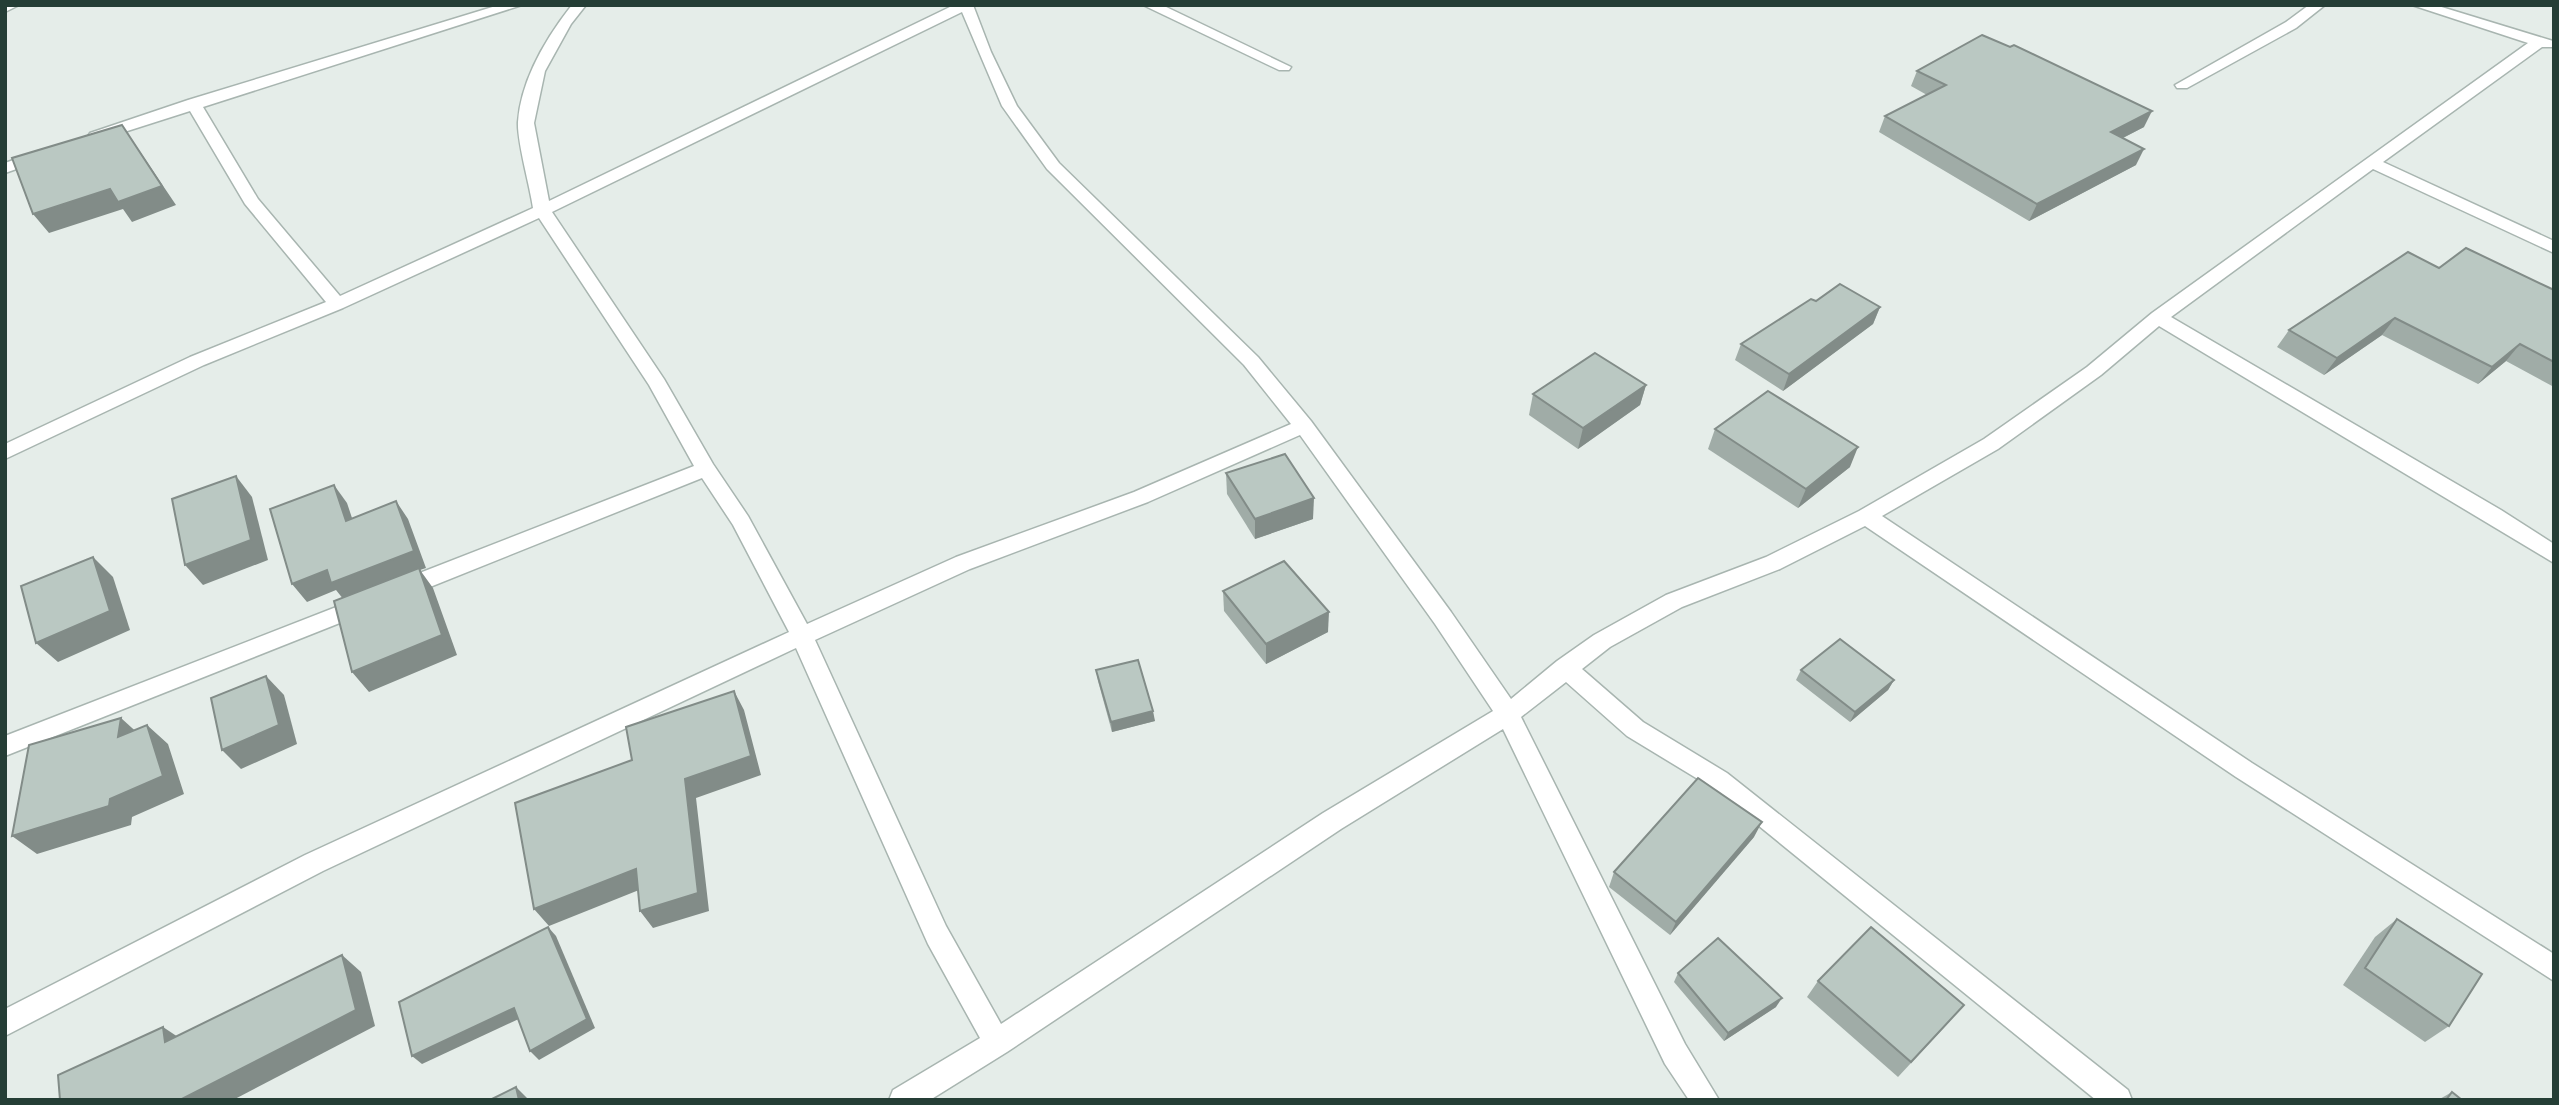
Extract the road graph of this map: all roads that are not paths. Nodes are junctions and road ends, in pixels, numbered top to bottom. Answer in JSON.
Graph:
{"nodes":[{"id":1,"x":12,"y":5,"type":"edge"},
{"id":2,"x":515,"y":5,"type":"edge"},
{"id":3,"x":579,"y":5,"type":"edge"},
{"id":4,"x":966,"y":5,"type":"edge"},
{"id":5,"x":1150,"y":5,"type":"edge"},
{"id":6,"x":2318,"y":5,"type":"edge"},
{"id":7,"x":2419,"y":5,"type":"edge"},
{"id":8,"x":5,"y":8,"type":"edge"},
{"id":9,"x":2547,"y":43,"type":"edge"},
{"id":10,"x":1284,"y":67,"type":"dead end"},
{"id":11,"x":2182,"y":85,"type":"dead end"},
{"id":12,"x":193,"y":103,"type":"junction"},
{"id":13,"x":81,"y":142,"type":"edge"},
{"id":14,"x":56,"y":150,"type":"edge"},
{"id":15,"x":2371,"y":162,"type":"junction"},
{"id":16,"x":5,"y":168,"type":"edge"},
{"id":17,"x":542,"y":210,"type":"junction"},
{"id":18,"x":2554,"y":248,"type":"edge"},
{"id":19,"x":337,"y":304,"type":"junction"},
{"id":20,"x":2158,"y":317,"type":"junction"},
{"id":21,"x":1304,"y":426,"type":"junction"},
{"id":22,"x":5,"y":452,"type":"edge"},
{"id":23,"x":706,"y":469,"type":"junction"},
{"id":24,"x":1866,"y":516,"type":"junction"},
{"id":25,"x":2554,"y":555,"type":"edge"},
{"id":26,"x":802,"y":636,"type":"junction"},
{"id":27,"x":1565,"y":667,"type":"junction"},
{"id":28,"x":1508,"y":714,"type":"junction"},
{"id":29,"x":5,"y":746,"type":"edge"},
{"id":30,"x":2554,"y":969,"type":"edge"},
{"id":31,"x":5,"y":1023,"type":"edge"},
{"id":32,"x":997,"y":1042,"type":"junction"},
{"id":33,"x":903,"y":1100,"type":"edge"},
{"id":34,"x":1705,"y":1100,"type":"edge"},
{"id":35,"x":2118,"y":1100,"type":"edge"}],
"edges":[{"from":1,"to":8,"type":"street"},
{"from":2,"to":12,"type":"street"},
{"from":3,"to":17,"type":"street"},
{"from":4,"to":17,"type":"street"},
{"from":4,"to":21,"type":"street"},
{"from":5,"to":10,"type":"street"},
{"from":6,"to":11,"type":"street"},
{"from":7,"to":9,"type":"street"},
{"from":9,"to":15,"type":"street"},
{"from":12,"to":13,"type":"street"},
{"from":12,"to":19,"type":"street"},
{"from":14,"to":16,"type":"street"},
{"from":15,"to":18,"type":"street"},
{"from":15,"to":20,"type":"street"},
{"from":17,"to":19,"type":"street"},
{"from":17,"to":23,"type":"street"},
{"from":19,"to":22,"type":"street"},
{"from":20,"to":24,"type":"street"},
{"from":20,"to":25,"type":"street"},
{"from":21,"to":26,"type":"street"},
{"from":21,"to":28,"type":"street"},
{"from":23,"to":26,"type":"street"},
{"from":23,"to":29,"type":"street"},
{"from":24,"to":27,"type":"street"},
{"from":24,"to":30,"type":"street"},
{"from":26,"to":31,"type":"street"},
{"from":26,"to":32,"type":"street"},
{"from":27,"to":28,"type":"street"},
{"from":27,"to":35,"type":"street"},
{"from":28,"to":32,"type":"street"},
{"from":28,"to":34,"type":"street"},
{"from":32,"to":33,"type":"street"}]}
